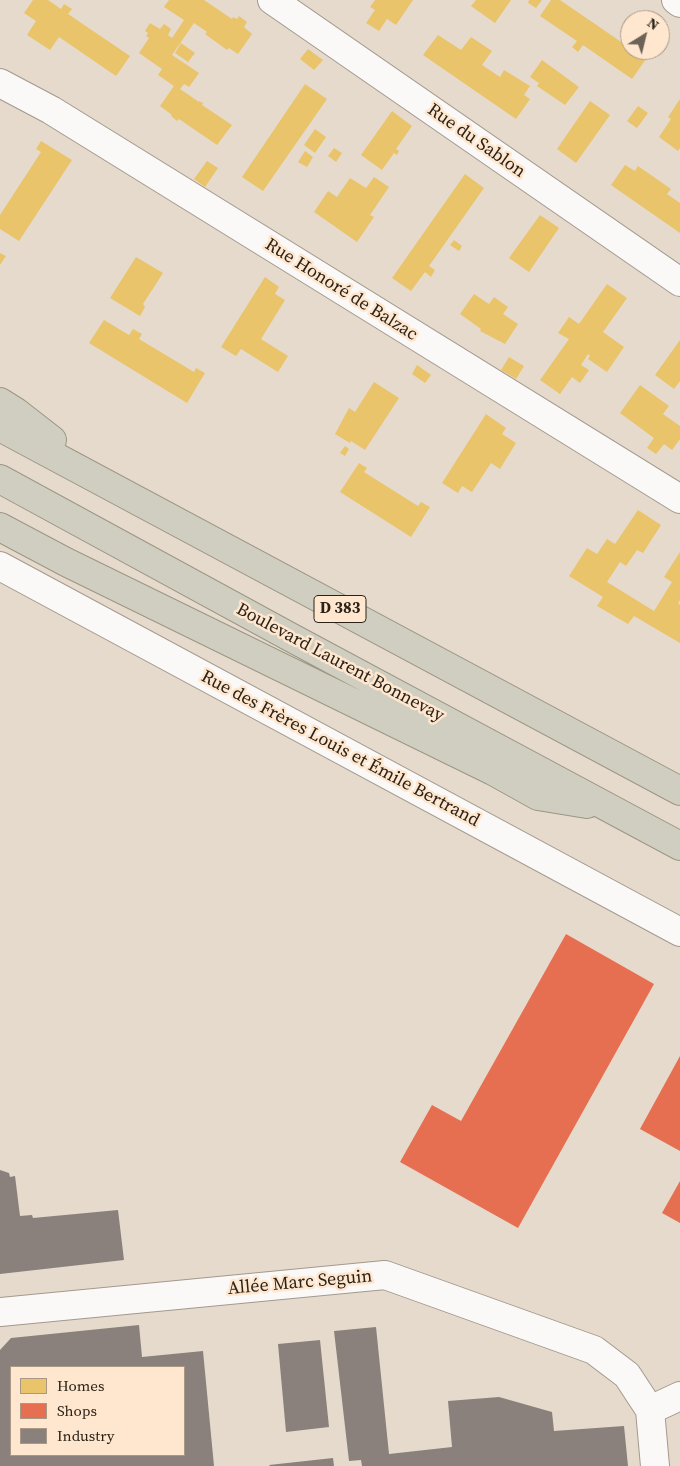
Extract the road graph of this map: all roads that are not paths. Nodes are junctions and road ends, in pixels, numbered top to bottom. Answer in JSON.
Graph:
{"nodes":[{"id":1,"x":272,"y":0,"type":"edge"},
{"id":2,"x":676,"y":0,"type":"edge"},
{"id":3,"x":680,"y":3,"type":"edge"},
{"id":4,"x":0,"y":83,"type":"edge"},
{"id":5,"x":680,"y":282,"type":"edge"},
{"id":6,"x":0,"y":402,"type":"edge"},
{"id":7,"x":0,"y":427,"type":"edge"},
{"id":8,"x":0,"y":479,"type":"edge"},
{"id":9,"x":107,"y":485,"type":"junction"},
{"id":10,"x":680,"y":498,"type":"edge"},
{"id":11,"x":0,"y":527,"type":"edge"},
{"id":12,"x":0,"y":566,"type":"edge"},
{"id":13,"x":680,"y":791,"type":"edge"},
{"id":14,"x":608,"y":807,"type":"junction"},
{"id":15,"x":680,"y":846,"type":"edge"},
{"id":16,"x":680,"y":932,"type":"edge"},
{"id":17,"x":0,"y":1312,"type":"edge"},
{"id":18,"x":680,"y":1396,"type":"edge"},
{"id":19,"x":650,"y":1410,"type":"junction"},
{"id":20,"x":656,"y":1466,"type":"edge"}],
"edges":[{"from":1,"to":5,"type":"street","name":"Rue du Sablon"},
{"from":2,"to":3,"type":"street"},
{"from":4,"to":10,"type":"street","name":"Rue Honoré de Balzac"},
{"from":6,"to":9,"type":"highway"},
{"from":7,"to":9,"type":"highway","number":"D 383"},
{"from":8,"to":14,"type":"highway","name":"Boulevard Laurent Bonnevay","number":"D 383"},
{"from":9,"to":13,"type":"highway","number":"D 383"},
{"from":11,"to":14,"type":"highway"},
{"from":12,"to":16,"type":"street","name":"Rue des Frères Louis et Émile Bertrand"},
{"from":14,"to":15,"type":"highway","name":"Boulevard Laurent Bonnevay","number":"D 383"},
{"from":17,"to":19,"type":"street","name":"Allée Marc Seguin"},
{"from":18,"to":19,"type":"street"},
{"from":19,"to":20,"type":"street"}]}
